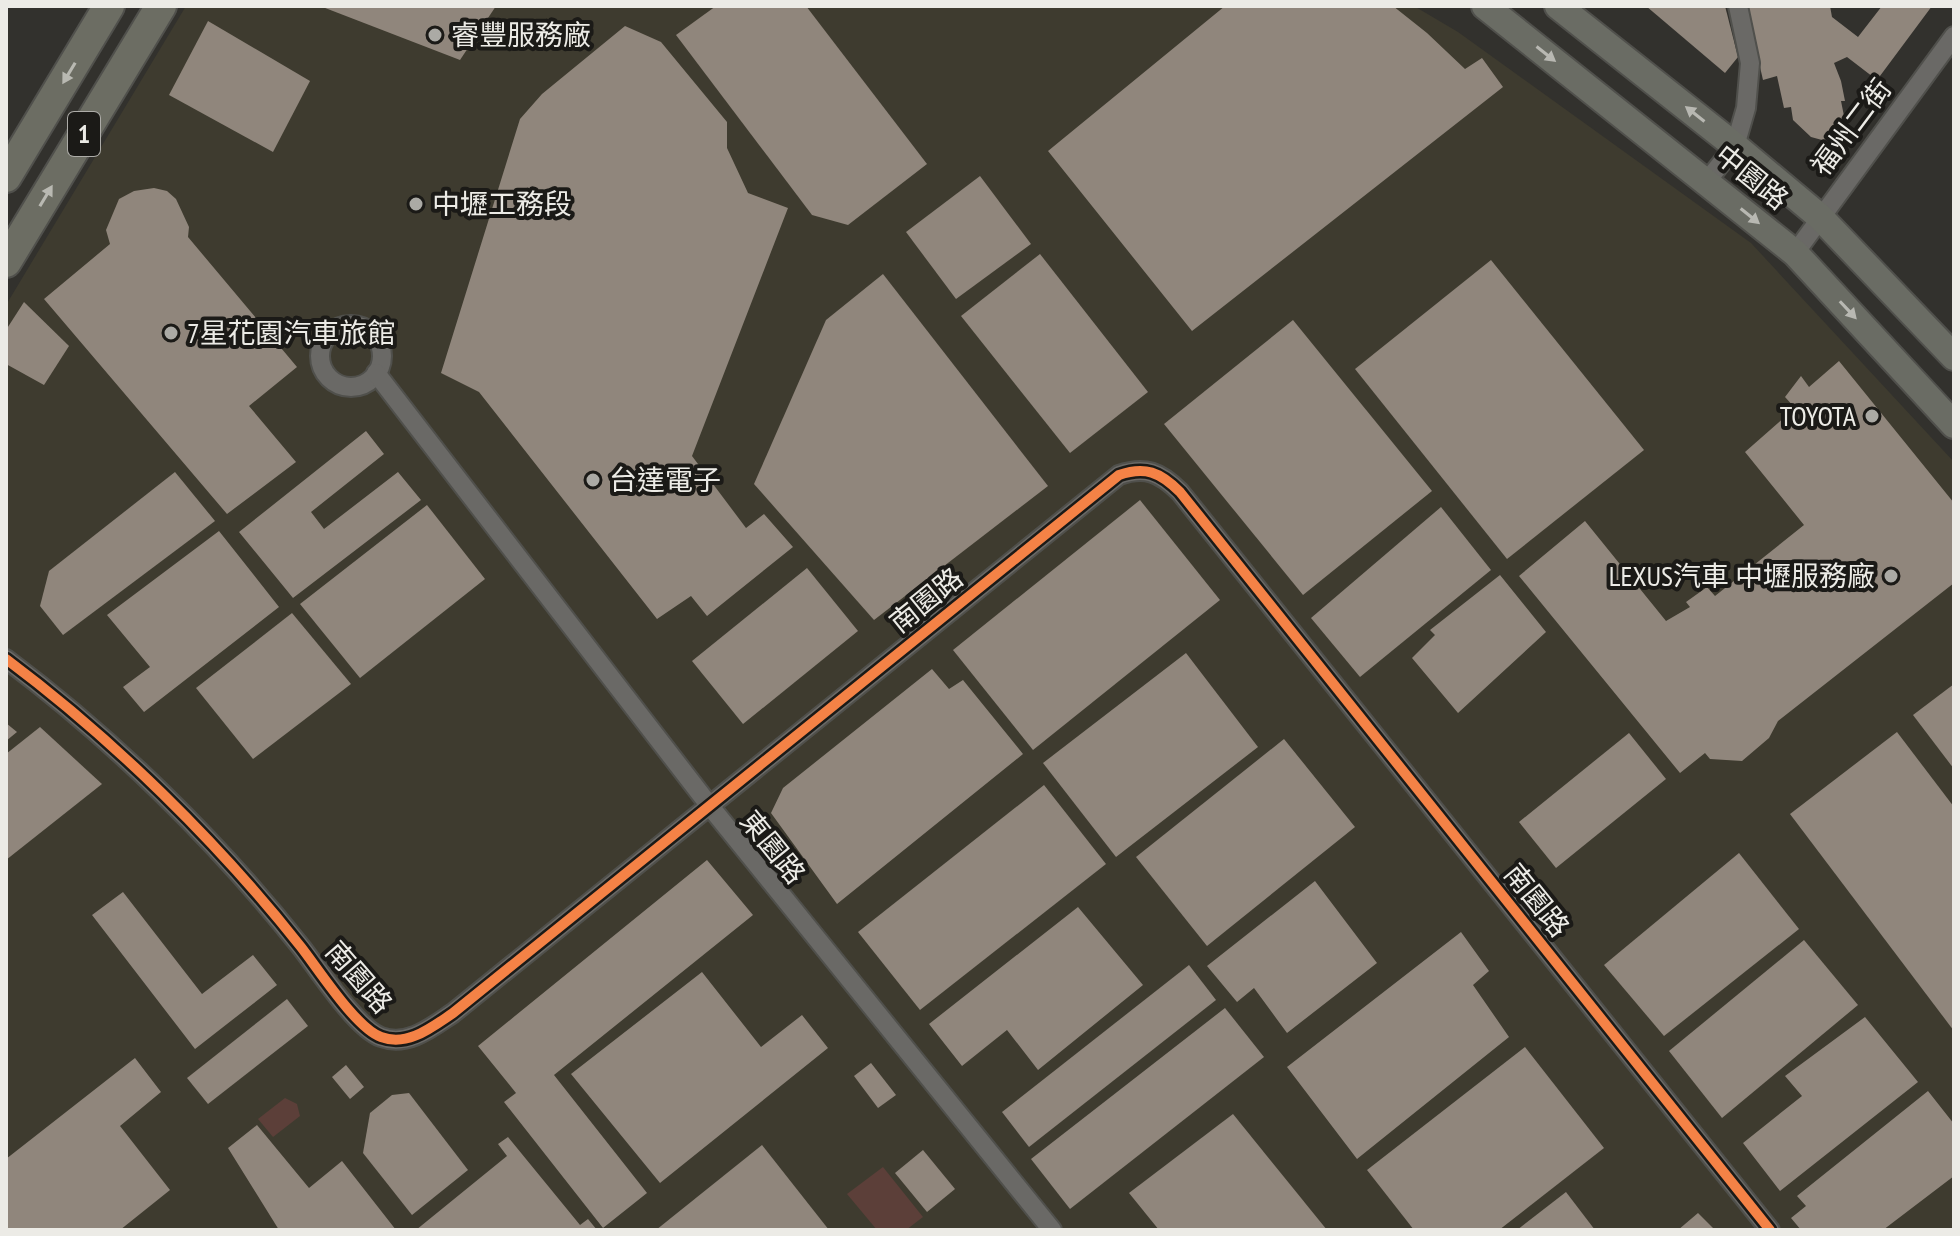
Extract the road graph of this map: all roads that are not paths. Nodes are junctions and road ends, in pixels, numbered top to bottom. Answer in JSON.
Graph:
{"nodes":[{"id":1,"x":109,"y":6,"type":"edge"},
{"id":2,"x":161,"y":6,"type":"edge"},
{"id":3,"x":1485,"y":6,"type":"edge"},
{"id":4,"x":1558,"y":6,"type":"edge"},
{"id":5,"x":1738,"y":6,"type":"edge"},
{"id":6,"x":1954,"y":36,"type":"edge"},
{"id":7,"x":1735,"y":146,"type":"junction"},
{"id":8,"x":6,"y":177,"type":"edge"},
{"id":9,"x":1707,"y":181,"type":"junction"},
{"id":10,"x":1820,"y":217,"type":"junction"},
{"id":11,"x":1795,"y":253,"type":"junction"},
{"id":12,"x":6,"y":262,"type":"edge"},
{"id":13,"x":1954,"y":357,"type":"edge"},
{"id":14,"x":376,"y":373,"type":"dead end"},
{"id":15,"x":1954,"y":425,"type":"edge"},
{"id":16,"x":6,"y":659,"type":"edge"},
{"id":17,"x":709,"y":805,"type":"junction"},
{"id":18,"x":1052,"y":1230,"type":"edge"},
{"id":19,"x":1770,"y":1230,"type":"edge"}],
"edges":[{"from":1,"to":8,"type":"main road","number":"1","one_way":true},
{"from":12,"to":2,"type":"main road","number":"1","one_way":true},
{"from":3,"to":9,"type":"main road","name":"中園路","one_way":true},
{"from":7,"to":4,"type":"main road","name":"中園路","one_way":true},
{"from":5,"to":7,"type":"street"},
{"from":6,"to":10,"type":"street","name":"福州二街"},
{"from":7,"to":9,"type":"street"},
{"from":7,"to":10,"type":"main road","name":"中園路"},
{"from":9,"to":11,"type":"main road","name":"中園路","one_way":true},
{"from":10,"to":11,"type":"street","name":"福州二街"},
{"from":10,"to":13,"type":"main road","name":"中園路"},
{"from":11,"to":15,"type":"main road","name":"中園路","one_way":true},
{"from":14,"to":17,"type":"street","name":"東園路"},
{"from":16,"to":17,"type":"street","name":"南園路"},
{"from":17,"to":18,"type":"street","name":"東園路"},
{"from":17,"to":19,"type":"street","name":"南園路"}]}
